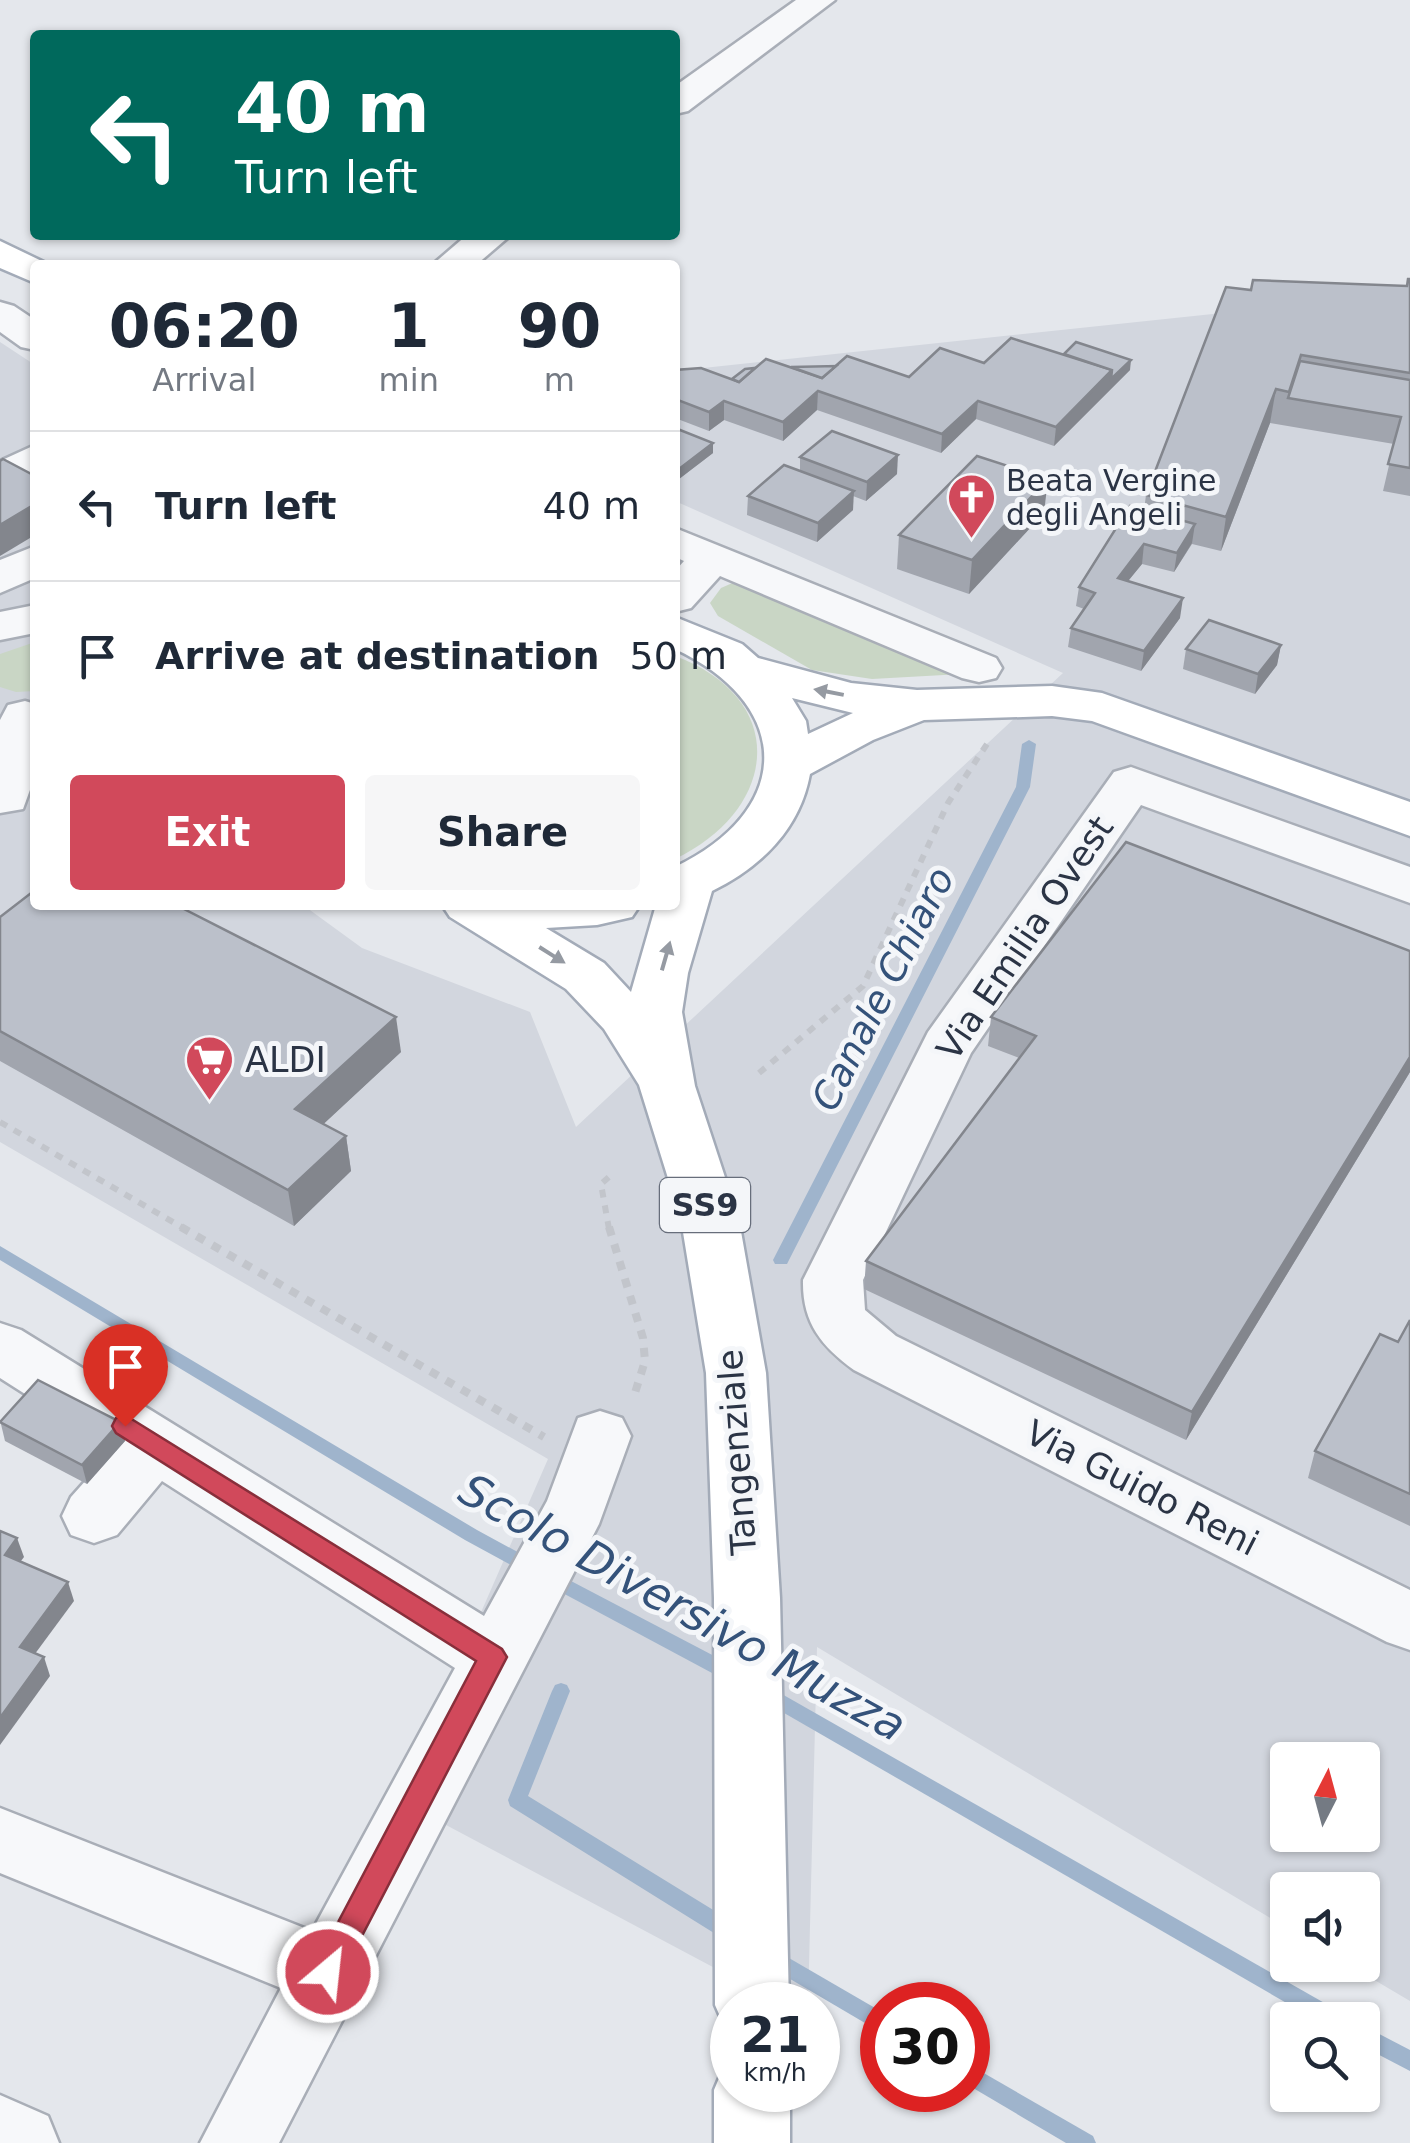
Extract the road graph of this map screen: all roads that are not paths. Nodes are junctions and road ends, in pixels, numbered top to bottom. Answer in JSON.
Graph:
{"nodes":[{"id":1,"x":818,"y":0,"type":"edge"},
{"id":2,"x":680,"y":99,"type":"edge"},
{"id":3,"x":485,"y":240,"type":"edge"},
{"id":4,"x":0,"y":253,"type":"edge"},
{"id":5,"x":458,"y":260,"type":"edge"},
{"id":6,"x":30,"y":268,"type":"edge"},
{"id":7,"x":0,"y":314,"type":"edge"},
{"id":8,"x":30,"y":335,"type":"edge"},
{"id":9,"x":30,"y":451,"type":"edge"},
{"id":10,"x":30,"y":461,"type":"edge"},
{"id":11,"x":0,"y":465,"type":"edge"},
{"id":12,"x":0,"y":480,"type":"edge"},
{"id":13,"x":693,"y":549,"type":"edge"},
{"id":14,"x":30,"y":562,"type":"edge"},
{"id":15,"x":0,"y":579,"type":"edge"},
{"id":16,"x":680,"y":584,"type":"edge"},
{"id":17,"x":30,"y":620,"type":"edge"},
{"id":18,"x":0,"y":626,"type":"edge"},
{"id":19,"x":680,"y":634,"type":"edge"},
{"id":20,"x":744,"y":668,"type":"junction"},
{"id":21,"x":978,"y":668,"type":"dead end"},
{"id":22,"x":916,"y":706,"type":"junction"},
{"id":23,"x":20,"y":716,"type":"edge"},
{"id":24,"x":790,"y":764,"type":"junction"},
{"id":25,"x":0,"y":793,"type":"edge"},
{"id":26,"x":1410,"y":820,"type":"edge"},
{"id":27,"x":682,"y":885,"type":"edge"},
{"id":28,"x":1410,"y":886,"type":"edge"},
{"id":29,"x":476,"y":910,"type":"edge"},
{"id":30,"x":509,"y":910,"type":"edge"},
{"id":31,"x":586,"y":910,"type":"edge"},
{"id":32,"x":676,"y":910,"type":"edge"},
{"id":33,"x":668,"y":1086,"type":"junction"},
{"id":34,"x":0,"y":1347,"type":"edge"},
{"id":35,"x":875,"y":1353,"type":"joint"},
{"id":36,"x":600,"y":1436,"type":"road end"},
{"id":37,"x":156,"y":1446,"type":"junction"},
{"id":38,"x":94,"y":1516,"type":"dead end"},
{"id":39,"x":1410,"y":1622,"type":"edge"},
{"id":40,"x":501,"y":1643,"type":"junction"},
{"id":41,"x":0,"y":1840,"type":"edge"},
{"id":42,"x":752,"y":1965,"type":"edge"},
{"id":43,"x":328,"y":1972,"type":"junction"},
{"id":44,"x":752,"y":2112,"type":"edge"},
{"id":45,"x":0,"y":2134,"type":"edge"},
{"id":46,"x":21,"y":2143,"type":"edge"},
{"id":47,"x":238,"y":2143,"type":"edge"},
{"id":48,"x":752,"y":2143,"type":"edge"}],
"edges":[{"from":1,"to":2,"type":"street"},
{"from":3,"to":5,"type":"street"},
{"from":4,"to":6,"type":"main road"},
{"from":7,"to":8,"type":"street"},
{"from":9,"to":11,"type":"street"},
{"from":10,"to":12,"type":"street"},
{"from":13,"to":16,"type":"street"},
{"from":13,"to":21,"type":"street"},
{"from":14,"to":15,"type":"street"},
{"from":17,"to":18,"type":"street"},
{"from":19,"to":20,"type":"main road"},
{"from":22,"to":20,"type":"main road","one_way":true},
{"from":20,"to":24,"type":"main road"},
{"from":22,"to":24,"type":"main road"},
{"from":22,"to":26,"type":"main road"},
{"from":23,"to":25,"type":"street"},
{"from":24,"to":27,"type":"main road"},
{"from":28,"to":35,"type":"street","name":"Via Emilia Ovest"},
{"from":29,"to":33,"type":"main road","name":"Tangenziale","one_way":true},
{"from":30,"to":31,"type":"main road"},
{"from":33,"to":32,"type":"main road","name":"Tangenziale","one_way":true},
{"from":33,"to":42,"type":"main road","name":"Tangenziale","number":"SS9"},
{"from":34,"to":37,"type":"street"},
{"from":35,"to":39,"type":"street","name":"Via Guido Reni"},
{"from":36,"to":40,"type":"street"},
{"from":37,"to":38,"type":"street"},
{"from":37,"to":40,"type":"street"},
{"from":40,"to":43,"type":"street"},
{"from":41,"to":43,"type":"street"},
{"from":43,"to":47,"type":"street"},
{"from":44,"to":48,"type":"main road"},
{"from":45,"to":46,"type":"street"}]}
